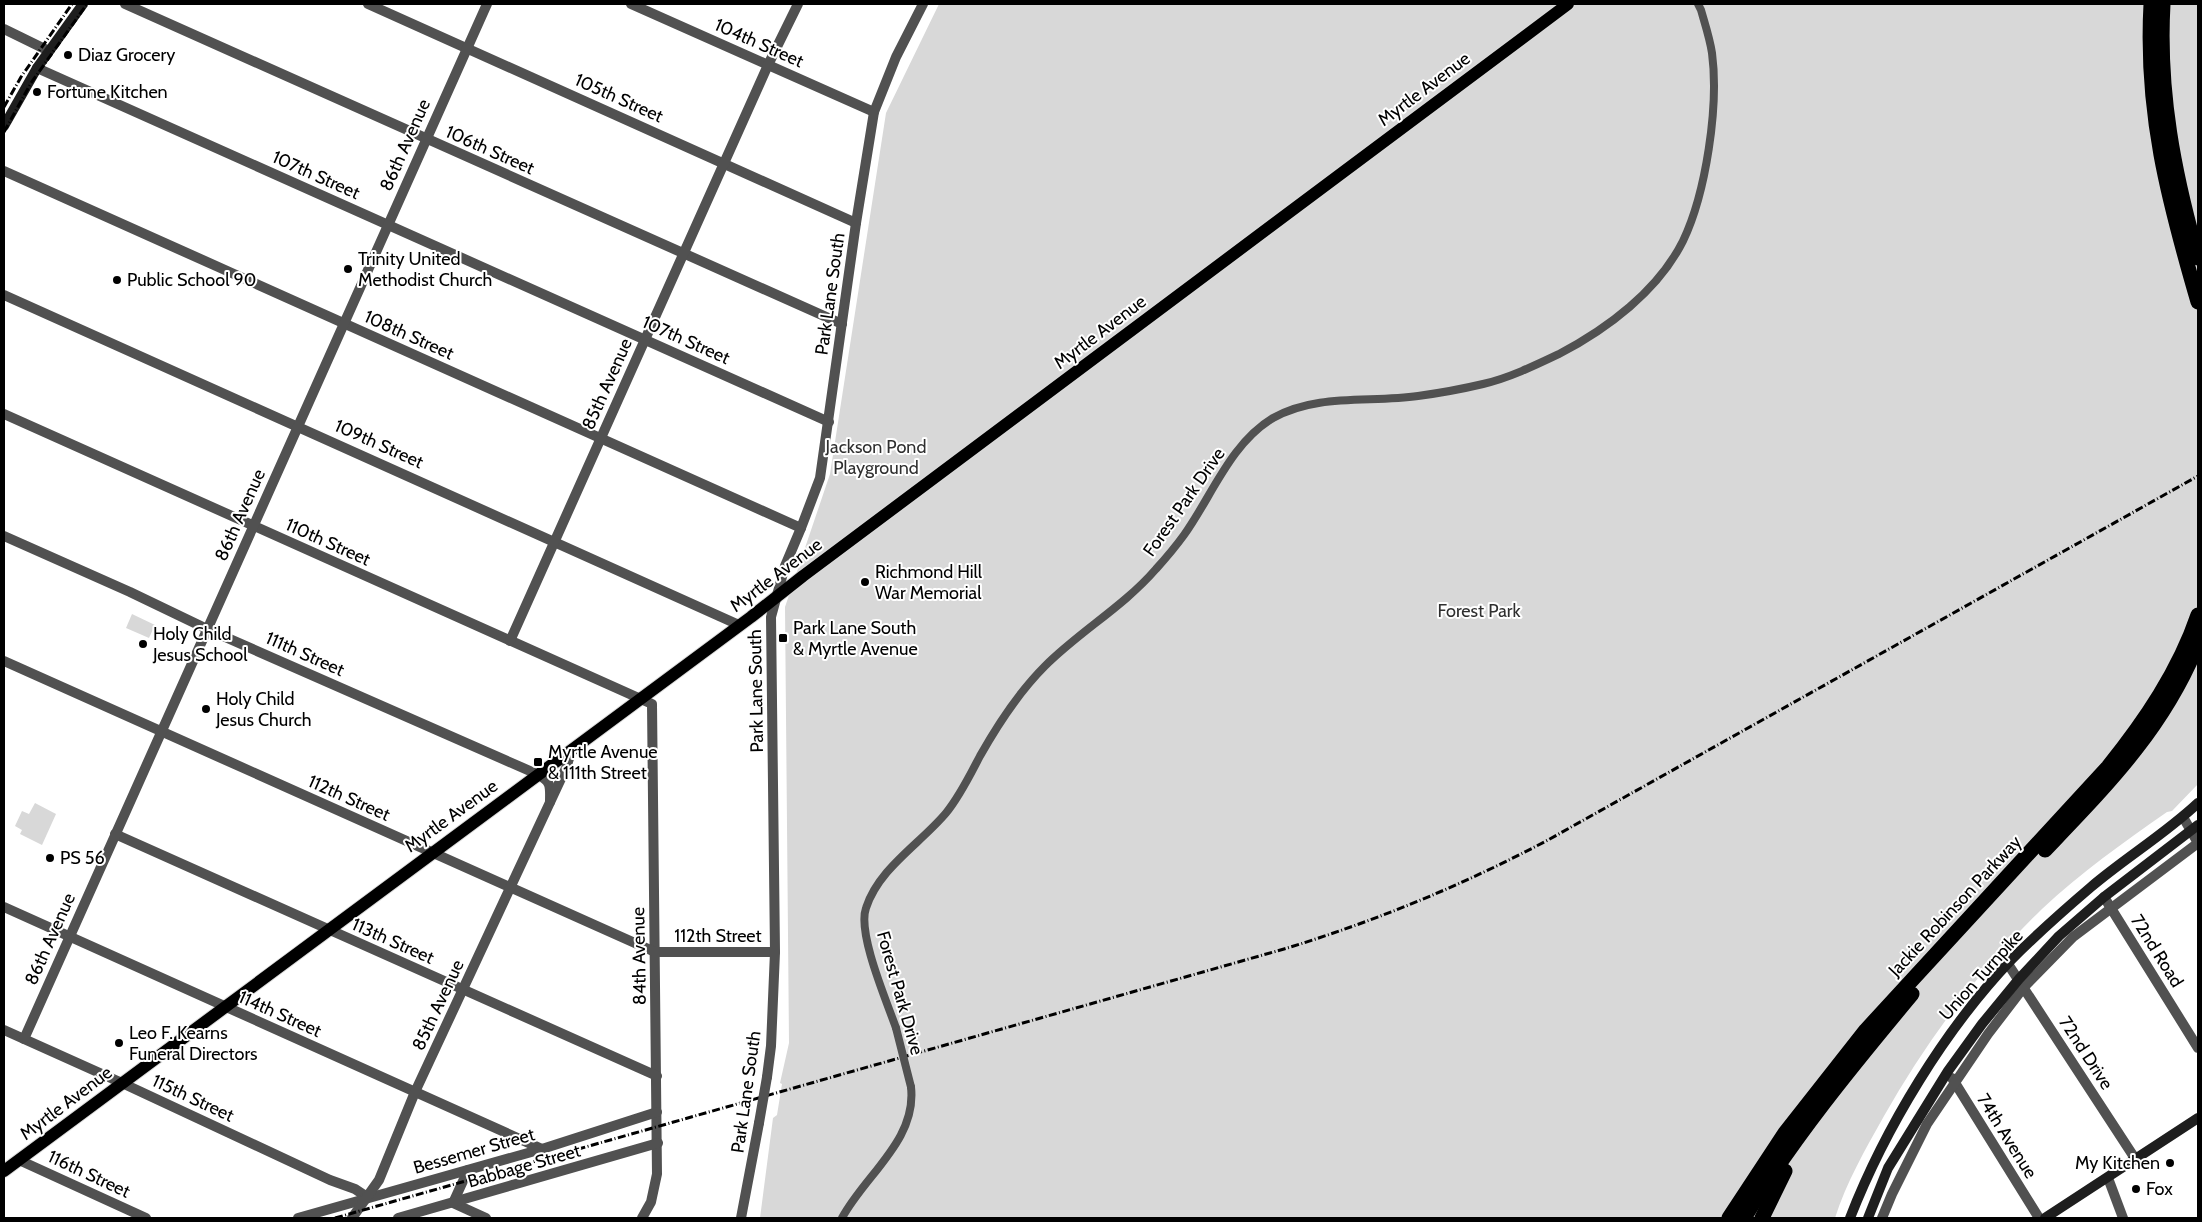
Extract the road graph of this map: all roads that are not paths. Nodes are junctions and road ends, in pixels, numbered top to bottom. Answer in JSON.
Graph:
{"nodes":[{"id":1,"x":83,"y":4,"type":"edge"},
{"id":2,"x":125,"y":4,"type":"edge"},
{"id":3,"x":368,"y":4,"type":"edge"},
{"id":4,"x":487,"y":4,"type":"edge"},
{"id":5,"x":631,"y":4,"type":"edge"},
{"id":6,"x":798,"y":4,"type":"edge"},
{"id":7,"x":923,"y":4,"type":"edge"},
{"id":8,"x":1568,"y":4,"type":"edge"},
{"id":9,"x":1698,"y":4,"type":"edge"},
{"id":10,"x":2151,"y":4,"type":"edge"},
{"id":11,"x":2163,"y":4,"type":"edge"},
{"id":12,"x":4,"y":29,"type":"edge"},
{"id":13,"x":467,"y":48,"type":"junction"},
{"id":14,"x":49,"y":51,"type":"junction"},
{"id":15,"x":768,"y":65,"type":"junction"},
{"id":16,"x":36,"y":68,"type":"junction"},
{"id":17,"x":874,"y":112,"type":"junction"},
{"id":18,"x":4,"y":126,"type":"edge"},
{"id":19,"x":426,"y":139,"type":"junction"},
{"id":20,"x":724,"y":164,"type":"junction"},
{"id":21,"x":4,"y":171,"type":"edge"},
{"id":22,"x":856,"y":223,"type":"junction"},
{"id":23,"x":387,"y":224,"type":"junction"},
{"id":24,"x":683,"y":255,"type":"junction"},
{"id":25,"x":2198,"y":258,"type":"edge"},
{"id":26,"x":4,"y":295,"type":"edge"},
{"id":27,"x":2198,"y":302,"type":"edge"},
{"id":28,"x":343,"y":323,"type":"junction"},
{"id":29,"x":842,"y":324,"type":"junction"},
{"id":30,"x":645,"y":340,"type":"junction"},
{"id":31,"x":4,"y":414,"type":"edge"},
{"id":32,"x":829,"y":422,"type":"junction"},
{"id":33,"x":296,"y":426,"type":"junction"},
{"id":34,"x":601,"y":438,"type":"junction"},
{"id":35,"x":252,"y":526,"type":"junction"},
{"id":36,"x":801,"y":528,"type":"junction"},
{"id":37,"x":4,"y":536,"type":"edge"},
{"id":38,"x":555,"y":541,"type":"junction"},
{"id":39,"x":775,"y":598,"type":"junction"},
{"id":40,"x":2198,"y":615,"type":"edge"},
{"id":41,"x":740,"y":625,"type":"junction"},
{"id":42,"x":207,"y":629,"type":"junction"},
{"id":43,"x":510,"y":641,"type":"junction"},
{"id":44,"x":2198,"y":643,"type":"edge"},
{"id":45,"x":4,"y":661,"type":"edge"},
{"id":46,"x":639,"y":699,"type":"junction"},
{"id":47,"x":161,"y":732,"type":"junction"},
{"id":48,"x":572,"y":750,"type":"junction"},
{"id":49,"x":539,"y":775,"type":"junction"},
{"id":50,"x":550,"y":802,"type":"junction"},
{"id":51,"x":2198,"y":803,"type":"edge"},
{"id":52,"x":2184,"y":817,"type":"junction"},
{"id":53,"x":2195,"y":829,"type":"edge"},
{"id":54,"x":116,"y":834,"type":"junction"},
{"id":55,"x":2198,"y":843,"type":"edge"},
{"id":56,"x":431,"y":853,"type":"junction"},
{"id":57,"x":510,"y":889,"type":"junction"},
{"id":58,"x":2104,"y":897,"type":"junction"},
{"id":59,"x":4,"y":907,"type":"edge"},
{"id":60,"x":2112,"y":908,"type":"junction"},
{"id":61,"x":327,"y":930,"type":"junction"},
{"id":62,"x":69,"y":937,"type":"junction"},
{"id":63,"x":655,"y":952,"type":"junction"},
{"id":64,"x":775,"y":952,"type":"junction"},
{"id":65,"x":2008,"y":964,"type":"junction"},
{"id":66,"x":2021,"y":983,"type":"junction"},
{"id":67,"x":463,"y":990,"type":"junction"},
{"id":68,"x":226,"y":1007,"type":"junction"},
{"id":69,"x":4,"y":1030,"type":"edge"},
{"id":70,"x":24,"y":1039,"type":"junction"},
{"id":71,"x":2198,"y":1048,"type":"edge"},
{"id":72,"x":1865,"y":1051,"type":"junction"},
{"id":73,"x":1948,"y":1071,"type":"junction"},
{"id":74,"x":657,"y":1076,"type":"junction"},
{"id":75,"x":122,"y":1083,"type":"junction"},
{"id":76,"x":1955,"y":1083,"type":"junction"},
{"id":77,"x":415,"y":1092,"type":"junction"},
{"id":78,"x":657,"y":1112,"type":"junction"},
{"id":79,"x":2198,"y":1118,"type":"edge"},
{"id":80,"x":658,"y":1143,"type":"junction"},
{"id":81,"x":542,"y":1149,"type":"junction"},
{"id":82,"x":19,"y":1160,"type":"junction"},
{"id":83,"x":2136,"y":1160,"type":"junction"},
{"id":84,"x":468,"y":1170,"type":"junction"},
{"id":85,"x":4,"y":1171,"type":"edge"},
{"id":86,"x":2108,"y":1178,"type":"junction"},
{"id":87,"x":367,"y":1197,"type":"junction"},
{"id":88,"x":453,"y":1203,"type":"junction"},
{"id":89,"x":146,"y":1218,"type":"edge"},
{"id":90,"x":298,"y":1218,"type":"edge"},
{"id":91,"x":352,"y":1218,"type":"edge"},
{"id":92,"x":398,"y":1218,"type":"edge"},
{"id":93,"x":486,"y":1218,"type":"edge"},
{"id":94,"x":642,"y":1218,"type":"edge"},
{"id":95,"x":741,"y":1218,"type":"edge"},
{"id":96,"x":842,"y":1218,"type":"edge"},
{"id":97,"x":1729,"y":1218,"type":"edge"},
{"id":98,"x":1744,"y":1218,"type":"edge"},
{"id":99,"x":1762,"y":1218,"type":"edge"},
{"id":100,"x":1850,"y":1218,"type":"edge"},
{"id":101,"x":1868,"y":1218,"type":"edge"},
{"id":102,"x":1882,"y":1218,"type":"edge"},
{"id":103,"x":2039,"y":1218,"type":"edge"},
{"id":104,"x":2045,"y":1218,"type":"edge"},
{"id":105,"x":2122,"y":1218,"type":"edge"}],
"edges":[{"from":1,"to":14,"type":"main road"},
{"from":2,"to":19,"type":"street","name":"106th Street"},
{"from":3,"to":13,"type":"street","name":"105th Street"},
{"from":4,"to":13,"type":"street","name":"86th Avenue"},
{"from":5,"to":15,"type":"street","name":"104th Street"},
{"from":6,"to":15,"type":"street","name":"85th Avenue"},
{"from":7,"to":17,"type":"street","name":"Park Lane South"},
{"from":8,"to":39,"type":"main road","name":"Myrtle Avenue"},
{"from":9,"to":96,"type":"street","name":"Forest Park Drive","bridge":true},
{"from":10,"to":27,"type":"highway"},
{"from":11,"to":25,"type":"highway"},
{"from":12,"to":14,"type":"street"},
{"from":13,"to":19,"type":"street","name":"86th Avenue"},
{"from":13,"to":20,"type":"street","name":"105th Street"},
{"from":14,"to":16,"type":"main road"},
{"from":15,"to":17,"type":"street","name":"104th Street"},
{"from":15,"to":20,"type":"street","name":"85th Avenue"},
{"from":16,"to":18,"type":"main road"},
{"from":16,"to":23,"type":"street","name":"107th Street"},
{"from":17,"to":22,"type":"street","name":"Park Lane South"},
{"from":19,"to":23,"type":"street","name":"86th Avenue"},
{"from":19,"to":24,"type":"street","name":"106th Street"},
{"from":20,"to":22,"type":"street","name":"105th Street"},
{"from":20,"to":24,"type":"street","name":"85th Avenue"},
{"from":21,"to":28,"type":"street","name":"108th Street"},
{"from":22,"to":29,"type":"street","name":"Park Lane South"},
{"from":23,"to":28,"type":"street","name":"86th Avenue"},
{"from":23,"to":30,"type":"street","name":"107th Street"},
{"from":24,"to":29,"type":"street","name":"106th Street"},
{"from":24,"to":30,"type":"street","name":"85th Avenue"},
{"from":26,"to":33,"type":"street","name":"109th Street"},
{"from":28,"to":33,"type":"street","name":"86th Avenue"},
{"from":28,"to":34,"type":"street","name":"108th Street"},
{"from":29,"to":32,"type":"street","name":"Park Lane South"},
{"from":30,"to":32,"type":"street","name":"107th Street"},
{"from":30,"to":34,"type":"street","name":"85th Avenue"},
{"from":31,"to":35,"type":"street","name":"110th Street"},
{"from":32,"to":36,"type":"street","name":"Park Lane South"},
{"from":33,"to":35,"type":"street","name":"86th Avenue"},
{"from":33,"to":38,"type":"street","name":"109th Street"},
{"from":34,"to":36,"type":"street","name":"108th Street"},
{"from":34,"to":38,"type":"street","name":"85th Avenue"},
{"from":35,"to":42,"type":"street","name":"86th Avenue"},
{"from":35,"to":43,"type":"street","name":"110th Street"},
{"from":36,"to":39,"type":"street","name":"Park Lane South"},
{"from":37,"to":42,"type":"street","name":"111th Street"},
{"from":38,"to":41,"type":"street","name":"109th Street"},
{"from":38,"to":43,"type":"street","name":"85th Avenue"},
{"from":39,"to":41,"type":"main road","name":"Myrtle Avenue"},
{"from":39,"to":64,"type":"street","name":"Park Lane South"},
{"from":40,"to":97,"type":"highway","name":"Jackie Robinson Parkway"},
{"from":41,"to":46,"type":"main road","name":"Myrtle Avenue"},
{"from":42,"to":47,"type":"street","name":"86th Avenue"},
{"from":42,"to":49,"type":"street","name":"111th Street"},
{"from":43,"to":46,"type":"street","name":"110th Street"},
{"from":44,"to":72,"type":"highway","name":"Jackie Robinson Parkway"},
{"from":45,"to":47,"type":"street","name":"112th Street"},
{"from":46,"to":48,"type":"main road","name":"Myrtle Avenue"},
{"from":46,"to":63,"type":"street","name":"84th Avenue"},
{"from":47,"to":54,"type":"street","name":"86th Avenue"},
{"from":47,"to":56,"type":"street","name":"112th Street"},
{"from":48,"to":49,"type":"main road","name":"Myrtle Avenue"},
{"from":48,"to":50,"type":"street","name":"85th Avenue"},
{"from":49,"to":50,"type":"street"},
{"from":49,"to":56,"type":"main road","name":"Myrtle Avenue"},
{"from":50,"to":57,"type":"street","name":"85th Avenue"},
{"from":51,"to":52,"type":"main road","name":"Union Turnpike"},
{"from":52,"to":53,"type":"street"},
{"from":52,"to":65,"type":"main road","name":"Union Turnpike"},
{"from":53,"to":55,"type":"street"},
{"from":53,"to":58,"type":"main road","name":"Union Turnpike"},
{"from":54,"to":61,"type":"street","name":"113th Street"},
{"from":54,"to":62,"type":"street","name":"86th Avenue"},
{"from":55,"to":60,"type":"street","name":"Union Turnpike"},
{"from":56,"to":57,"type":"street","name":"112th Street"},
{"from":56,"to":61,"type":"main road","name":"Myrtle Avenue"},
{"from":57,"to":63,"type":"street","name":"112th Street"},
{"from":57,"to":67,"type":"street","name":"85th Avenue"},
{"from":58,"to":60,"type":"street","name":"72nd Road"},
{"from":58,"to":66,"type":"main road","name":"Union Turnpike"},
{"from":59,"to":62,"type":"street","name":"114th Street"},
{"from":60,"to":66,"type":"street","name":"Union Turnpike"},
{"from":60,"to":71,"type":"street","name":"72nd Road"},
{"from":61,"to":67,"type":"street","name":"113th Street"},
{"from":61,"to":68,"type":"main road","name":"Myrtle Avenue"},
{"from":62,"to":68,"type":"street","name":"114th Street"},
{"from":62,"to":70,"type":"street","name":"86th Avenue"},
{"from":63,"to":64,"type":"street","name":"112th Street"},
{"from":63,"to":74,"type":"street","name":"84th Avenue"},
{"from":64,"to":95,"type":"street","name":"Park Lane South","bridge":true},
{"from":65,"to":66,"type":"street","name":"72nd Drive"},
{"from":65,"to":100,"type":"main road","name":"Union Turnpike"},
{"from":66,"to":73,"type":"main road","name":"Union Turnpike"},
{"from":66,"to":76,"type":"street","name":"Union Turnpike"},
{"from":66,"to":83,"type":"street","name":"72nd Drive"},
{"from":67,"to":74,"type":"street","name":"113th Street"},
{"from":67,"to":77,"type":"street","name":"85th Avenue"},
{"from":68,"to":75,"type":"main road","name":"Myrtle Avenue"},
{"from":68,"to":77,"type":"street","name":"114th Street"},
{"from":69,"to":70,"type":"street","name":"115th Street"},
{"from":70,"to":75,"type":"street","name":"115th Street"},
{"from":72,"to":98,"type":"highway","name":"Jackie Robinson Parkway"},
{"from":72,"to":99,"type":"highway"},
{"from":73,"to":76,"type":"street","name":"74th Avenue"},
{"from":73,"to":101,"type":"main road","name":"Union Turnpike"},
{"from":74,"to":78,"type":"street","name":"84th Avenue"},
{"from":75,"to":82,"type":"main road","name":"Myrtle Avenue"},
{"from":75,"to":87,"type":"street","name":"115th Street"},
{"from":76,"to":102,"type":"street","name":"Union Turnpike"},
{"from":76,"to":103,"type":"street","name":"74th Avenue"},
{"from":77,"to":81,"type":"street","name":"114th Street"},
{"from":77,"to":87,"type":"street","name":"85th Avenue"},
{"from":78,"to":80,"type":"street","name":"84th Avenue"},
{"from":78,"to":81,"type":"street","name":"Bessemer Street"},
{"from":79,"to":83,"type":"main road"},
{"from":80,"to":88,"type":"street","name":"Babbage Street"},
{"from":80,"to":94,"type":"street","name":"84th Avenue"},
{"from":81,"to":84,"type":"street","name":"Bessemer Street"},
{"from":82,"to":85,"type":"main road","name":"Myrtle Avenue"},
{"from":82,"to":89,"type":"street","name":"116th Street"},
{"from":83,"to":86,"type":"main road"},
{"from":84,"to":87,"type":"street","name":"Bessemer Street"},
{"from":84,"to":88,"type":"street"},
{"from":86,"to":104,"type":"main road"},
{"from":86,"to":105,"type":"street"},
{"from":87,"to":90,"type":"street","name":"Bessemer Street"},
{"from":87,"to":91,"type":"street","name":"85th Avenue"},
{"from":88,"to":92,"type":"street","name":"Babbage Street"},
{"from":88,"to":93,"type":"street"}]}
